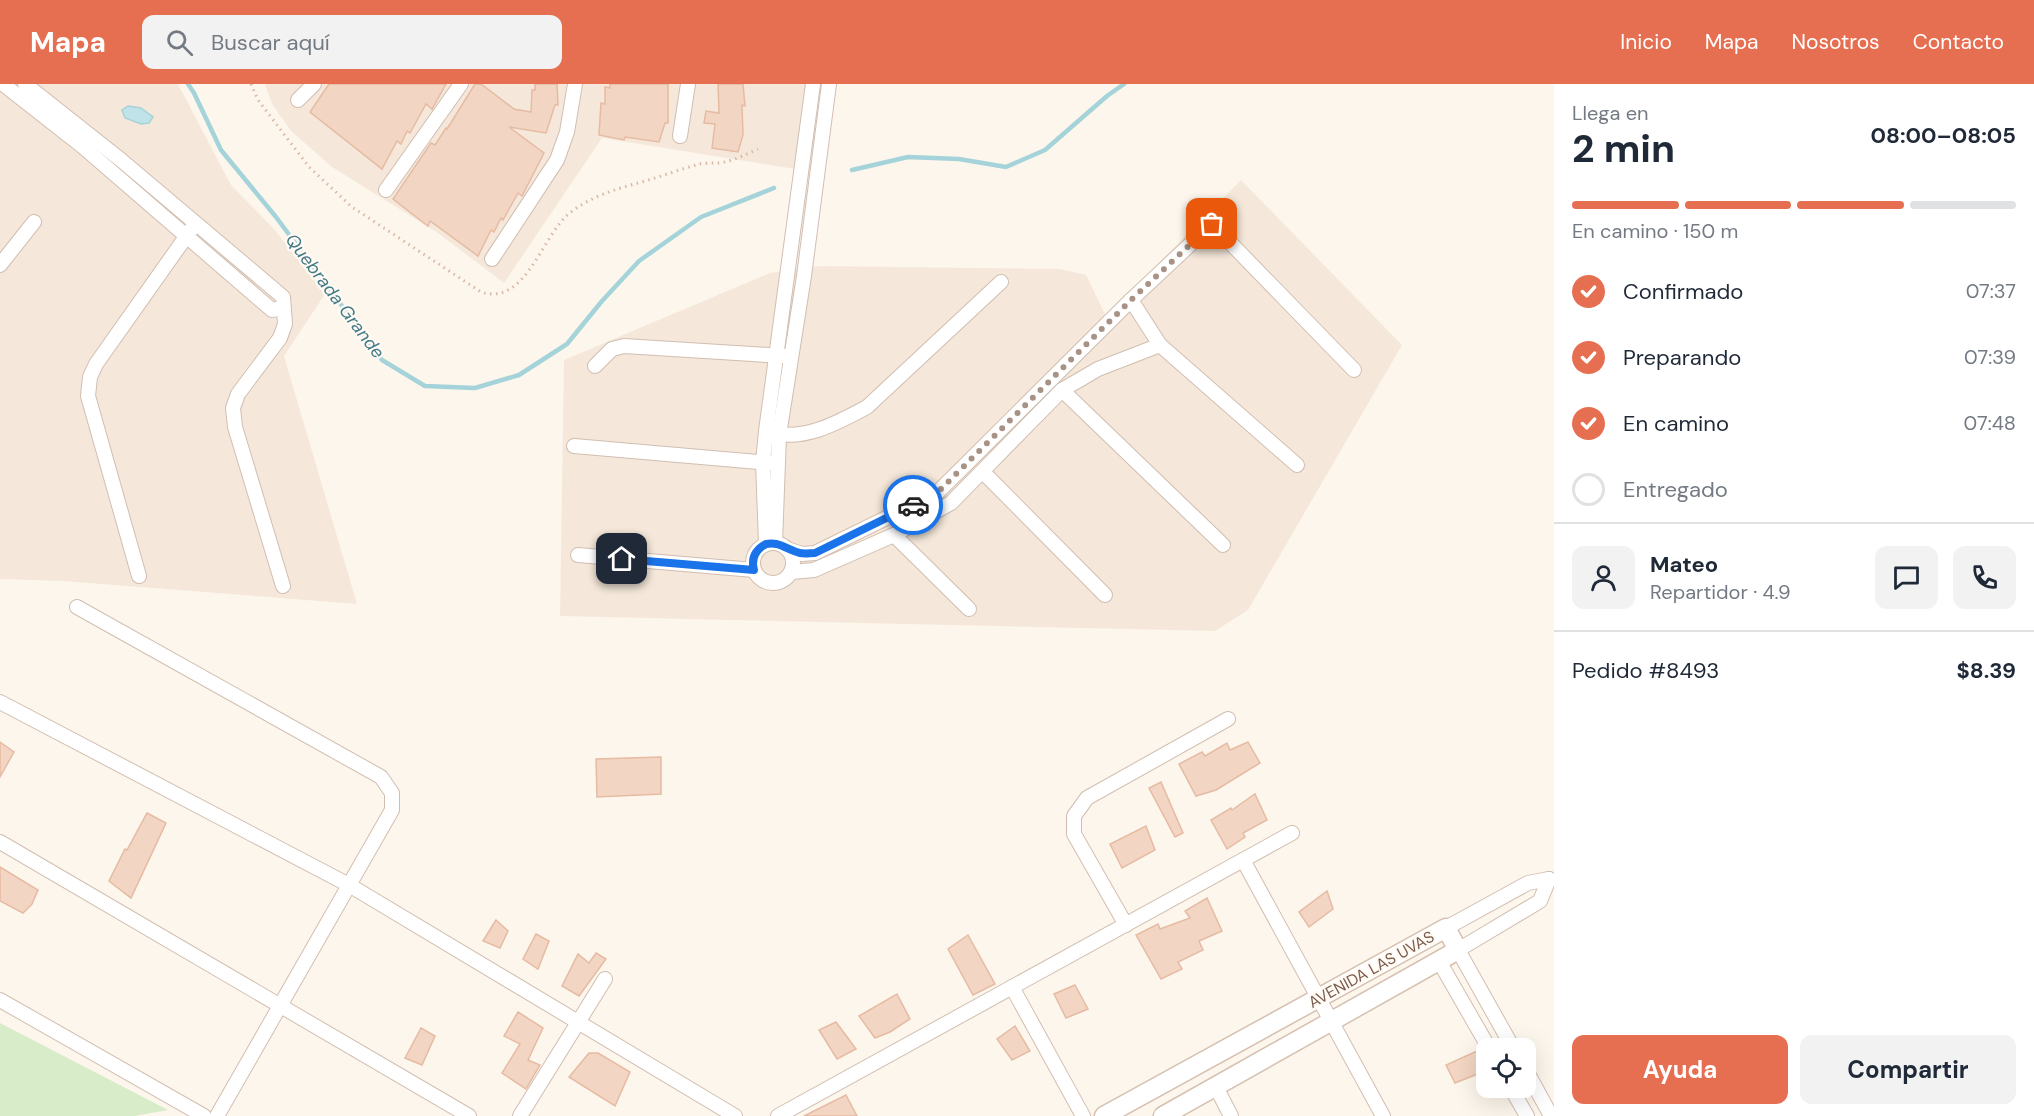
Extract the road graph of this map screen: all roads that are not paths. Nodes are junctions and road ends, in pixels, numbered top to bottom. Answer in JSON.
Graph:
{"nodes":[{"id":1,"x":3,"y":84,"type":"edge"},
{"id":2,"x":25,"y":84,"type":"edge"},
{"id":3,"x":314,"y":84,"type":"edge"},
{"id":4,"x":461,"y":84,"type":"edge"},
{"id":5,"x":575,"y":84,"type":"edge"},
{"id":6,"x":688,"y":84,"type":"edge"},
{"id":7,"x":813,"y":84,"type":"edge"},
{"id":8,"x":829,"y":84,"type":"edge"},
{"id":9,"x":298,"y":100,"type":"dead end"},
{"id":10,"x":680,"y":136,"type":"dead end"},
{"id":11,"x":386,"y":190,"type":"dead end"},
{"id":12,"x":34,"y":222,"type":"dead end"},
{"id":13,"x":195,"y":224,"type":"junction"},
{"id":14,"x":186,"y":237,"type":"junction"},
{"id":15,"x":3,"y":256,"type":"edge"},
{"id":16,"x":492,"y":258,"type":"dead end"},
{"id":17,"x":1001,"y":282,"type":"dead end"},
{"id":18,"x":1131,"y":300,"type":"junction"},
{"id":19,"x":783,"y":305,"type":"junction"},
{"id":20,"x":799,"y":307,"type":"junction"},
{"id":21,"x":283,"y":308,"type":"junction"},
{"id":22,"x":1160,"y":345,"type":"junction"},
{"id":23,"x":775,"y":354,"type":"junction"},
{"id":24,"x":792,"y":357,"type":"junction"},
{"id":25,"x":595,"y":366,"type":"dead end"},
{"id":26,"x":1354,"y":370,"type":"dead end"},
{"id":27,"x":1062,"y":390,"type":"junction"},
{"id":28,"x":773,"y":433,"type":"junction"},
{"id":29,"x":574,"y":446,"type":"dead end"},
{"id":30,"x":763,"y":462,"type":"junction"},
{"id":31,"x":778,"y":464,"type":"junction"},
{"id":32,"x":1297,"y":465,"type":"dead end"},
{"id":33,"x":983,"y":472,"type":"junction"},
{"id":34,"x":894,"y":535,"type":"junction"},
{"id":35,"x":776,"y":545,"type":"junction"},
{"id":36,"x":1223,"y":545,"type":"dead end"},
{"id":37,"x":578,"y":555,"type":"dead end"},
{"id":38,"x":754,"y":570,"type":"junction"},
{"id":39,"x":791,"y":572,"type":"junction"},
{"id":40,"x":139,"y":576,"type":"dead end"},
{"id":41,"x":283,"y":586,"type":"dead end"},
{"id":42,"x":1105,"y":595,"type":"dead end"},
{"id":43,"x":77,"y":607,"type":"dead end"},
{"id":44,"x":969,"y":609,"type":"dead end"},
{"id":45,"x":0,"y":702,"type":"edge"},
{"id":46,"x":1228,"y":718,"type":"dead end"},
{"id":47,"x":1292,"y":833,"type":"dead end"},
{"id":48,"x":0,"y":842,"type":"edge"},
{"id":49,"x":1243,"y":860,"type":"junction"},
{"id":50,"x":349,"y":885,"type":"junction"},
{"id":51,"x":1126,"y":925,"type":"junction"},
{"id":52,"x":1446,"y":928,"type":"junction"},
{"id":53,"x":1458,"y":950,"type":"junction"},
{"id":54,"x":1439,"y":961,"type":"junction"},
{"id":55,"x":605,"y":979,"type":"dead end"},
{"id":56,"x":1012,"y":987,"type":"junction"},
{"id":57,"x":1319,"y":997,"type":"junction"},
{"id":58,"x":0,"y":1000,"type":"edge"},
{"id":59,"x":280,"y":1006,"type":"junction"},
{"id":60,"x":1332,"y":1020,"type":"junction"},
{"id":61,"x":578,"y":1023,"type":"junction"},
{"id":62,"x":1483,"y":1038,"type":"edge"},
{"id":63,"x":1507,"y":1038,"type":"edge"},
{"id":64,"x":1216,"y":1087,"type":"junction"},
{"id":65,"x":1536,"y":1088,"type":"edge"},
{"id":66,"x":1517,"y":1098,"type":"edge"},
{"id":67,"x":204,"y":1116,"type":"edge"},
{"id":68,"x":217,"y":1116,"type":"edge"},
{"id":69,"x":469,"y":1116,"type":"edge"},
{"id":70,"x":520,"y":1116,"type":"edge"},
{"id":71,"x":735,"y":1116,"type":"edge"},
{"id":72,"x":778,"y":1116,"type":"edge"},
{"id":73,"x":1083,"y":1116,"type":"edge"},
{"id":74,"x":1104,"y":1116,"type":"edge"},
{"id":75,"x":1163,"y":1116,"type":"edge"},
{"id":76,"x":1232,"y":1116,"type":"edge"},
{"id":77,"x":1383,"y":1116,"type":"edge"},
{"id":78,"x":1527,"y":1116,"type":"edge"},
{"id":79,"x":1551,"y":1116,"type":"edge"}],
"edges":[{"from":1,"to":14,"type":"street"},
{"from":2,"to":13,"type":"street"},
{"from":3,"to":9,"type":"street"},
{"from":4,"to":11,"type":"street"},
{"from":5,"to":16,"type":"street"},
{"from":6,"to":10,"type":"street"},
{"from":7,"to":19,"type":"street"},
{"from":8,"to":20,"type":"street"},
{"from":12,"to":15,"type":"street"},
{"from":13,"to":14,"type":"street"},
{"from":13,"to":21,"type":"street"},
{"from":14,"to":21,"type":"street"},
{"from":14,"to":40,"type":"street"},
{"from":17,"to":28,"type":"street"},
{"from":18,"to":22,"type":"street"},
{"from":18,"to":26,"type":"street"},
{"from":18,"to":35,"type":"street"},
{"from":19,"to":20,"type":"street"},
{"from":19,"to":23,"type":"street"},
{"from":20,"to":24,"type":"street"},
{"from":21,"to":41,"type":"street"},
{"from":22,"to":27,"type":"street"},
{"from":22,"to":32,"type":"street"},
{"from":23,"to":24,"type":"street"},
{"from":23,"to":25,"type":"street"},
{"from":23,"to":28,"type":"street"},
{"from":24,"to":28,"type":"street"},
{"from":27,"to":33,"type":"street"},
{"from":27,"to":36,"type":"street"},
{"from":28,"to":30,"type":"street"},
{"from":28,"to":31,"type":"street"},
{"from":29,"to":30,"type":"street"},
{"from":30,"to":31,"type":"street"},
{"from":30,"to":35,"type":"street"},
{"from":31,"to":35,"type":"street"},
{"from":33,"to":34,"type":"street"},
{"from":33,"to":42,"type":"street"},
{"from":34,"to":39,"type":"street"},
{"from":34,"to":44,"type":"street"},
{"from":35,"to":38,"type":"street"},
{"from":35,"to":39,"type":"street"},
{"from":37,"to":38,"type":"street"},
{"from":38,"to":39,"type":"street"},
{"from":43,"to":50,"type":"street"},
{"from":45,"to":50,"type":"street"},
{"from":46,"to":51,"type":"street"},
{"from":47,"to":49,"type":"street"},
{"from":48,"to":59,"type":"street"},
{"from":49,"to":51,"type":"street"},
{"from":49,"to":57,"type":"street"},
{"from":50,"to":59,"type":"street"},
{"from":50,"to":61,"type":"street"},
{"from":51,"to":56,"type":"street"},
{"from":52,"to":53,"type":"street","name":"AVENIDA LAS UVAS"},
{"from":52,"to":53,"type":"street"},
{"from":52,"to":57,"type":"street","name":"AVENIDA LAS UVAS"},
{"from":53,"to":54,"type":"street","name":"AVENIDA LAS UVAS"},
{"from":53,"to":63,"type":"street"},
{"from":54,"to":60,"type":"street","name":"AVENIDA LAS UVAS"},
{"from":54,"to":62,"type":"street"},
{"from":55,"to":61,"type":"street"},
{"from":56,"to":72,"type":"street"},
{"from":56,"to":73,"type":"street"},
{"from":57,"to":60,"type":"street"},
{"from":57,"to":74,"type":"street","name":"AVENIDA LAS UVAS"},
{"from":58,"to":67,"type":"street"},
{"from":59,"to":68,"type":"street"},
{"from":59,"to":69,"type":"street"},
{"from":60,"to":64,"type":"street","name":"AVENIDA LAS UVAS"},
{"from":60,"to":77,"type":"street"},
{"from":61,"to":70,"type":"street"},
{"from":61,"to":71,"type":"street"},
{"from":64,"to":75,"type":"street","name":"AVENIDA LAS UVAS"},
{"from":64,"to":76,"type":"street"},
{"from":65,"to":79,"type":"street"},
{"from":66,"to":78,"type":"street"}]}
